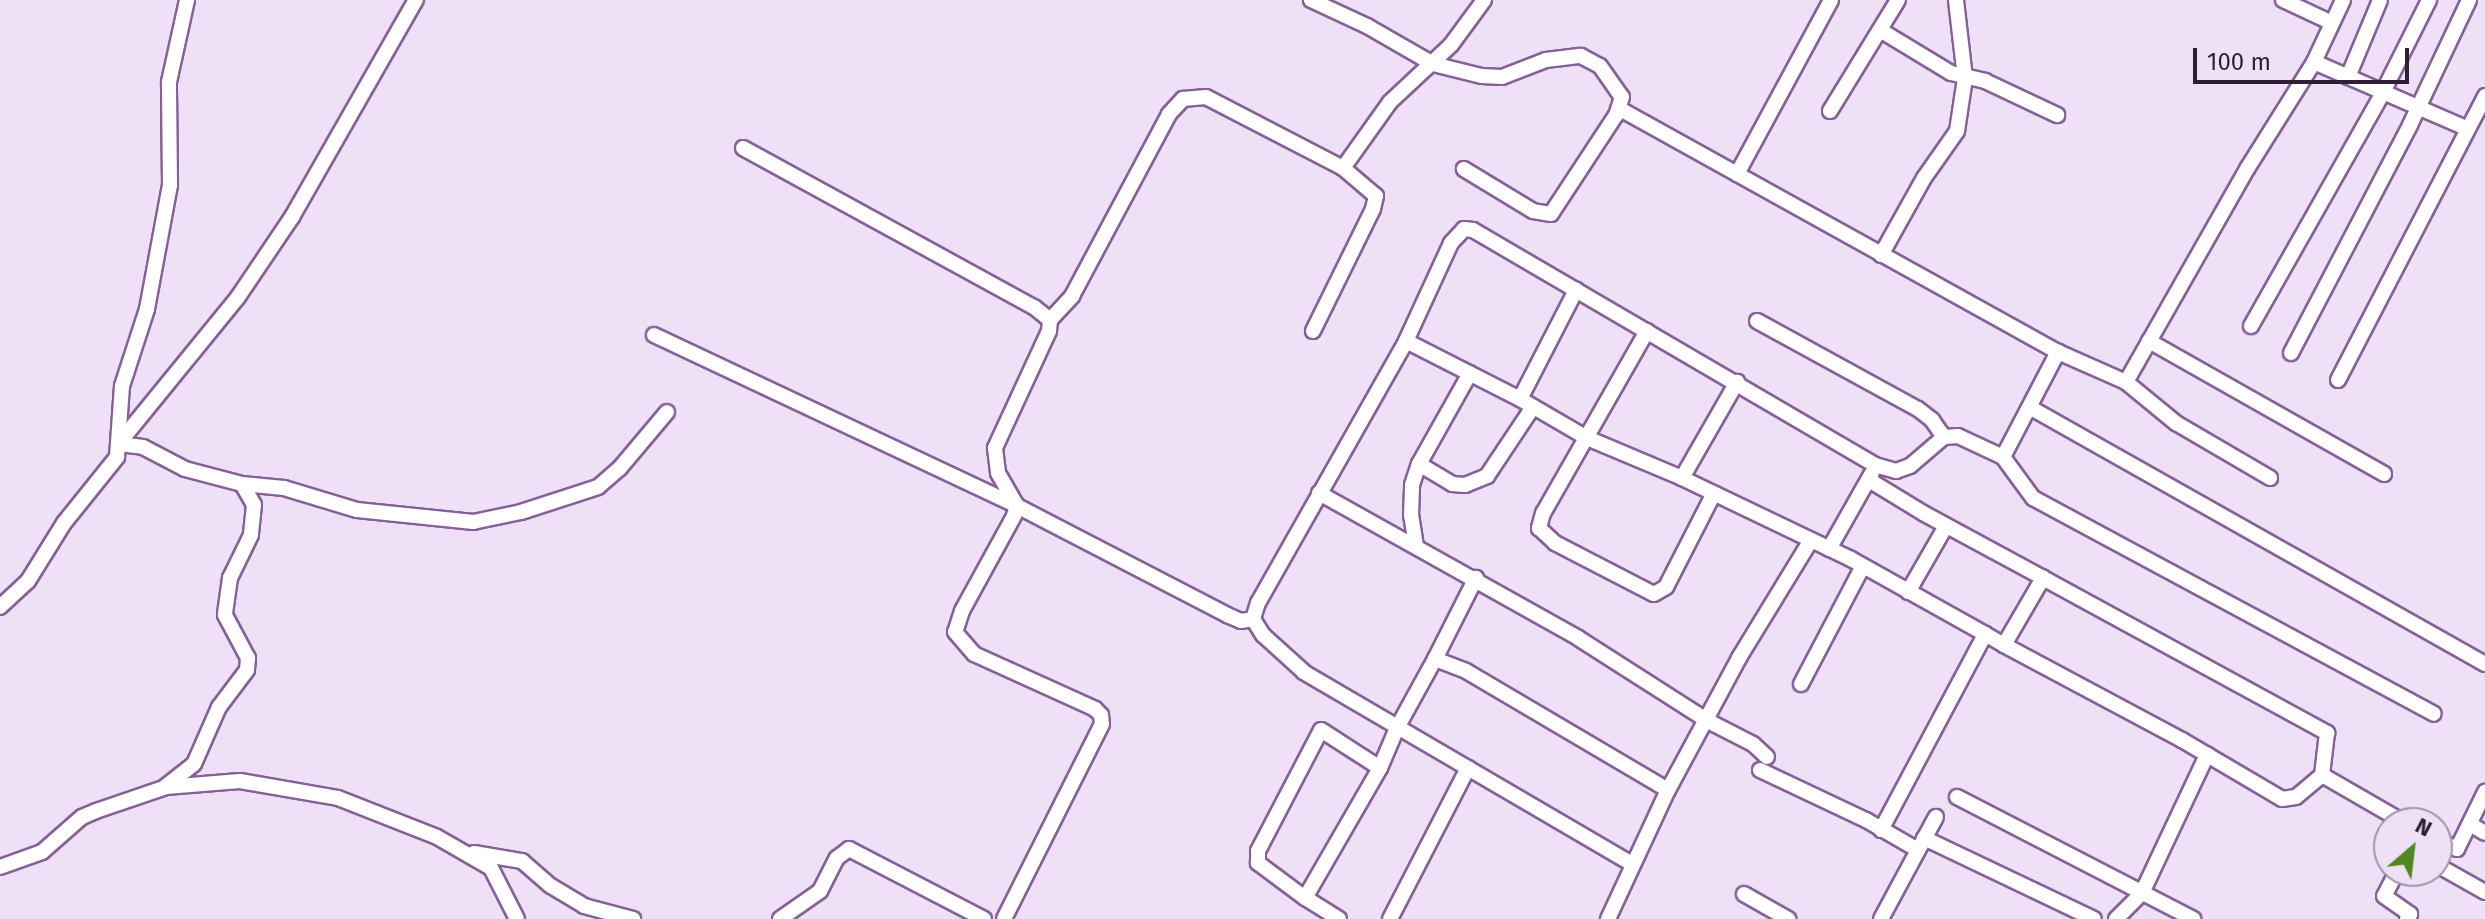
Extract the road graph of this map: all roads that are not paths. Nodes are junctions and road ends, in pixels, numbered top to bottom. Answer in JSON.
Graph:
{"nodes":[{"id":1,"x":187,"y":0,"type":"edge"},
{"id":2,"x":416,"y":0,"type":"edge"},
{"id":3,"x":1311,"y":0,"type":"edge"},
{"id":4,"x":1484,"y":0,"type":"edge"},
{"id":5,"x":1831,"y":0,"type":"edge"},
{"id":6,"x":1898,"y":0,"type":"edge"},
{"id":7,"x":2283,"y":0,"type":"edge"},
{"id":8,"x":2343,"y":0,"type":"edge"},
{"id":9,"x":2380,"y":0,"type":"edge"},
{"id":10,"x":2429,"y":0,"type":"edge"},
{"id":11,"x":2469,"y":0,"type":"edge"},
{"id":12,"x":1961,"y":4,"type":"edge"},
{"id":13,"x":2330,"y":22,"type":"junction"},
{"id":14,"x":1880,"y":30,"type":"junction"},
{"id":15,"x":2314,"y":62,"type":"junction"},
{"id":16,"x":1433,"y":64,"type":"junction"},
{"id":17,"x":2348,"y":77,"type":"junction"},
{"id":18,"x":1965,"y":78,"type":"junction"},
{"id":19,"x":2382,"y":94,"type":"junction"},
{"id":20,"x":2485,"y":96,"type":"edge"},
{"id":21,"x":2418,"y":106,"type":"junction"},
{"id":22,"x":1620,"y":109,"type":"junction"},
{"id":23,"x":1830,"y":111,"type":"dead end"},
{"id":24,"x":2057,"y":115,"type":"dead end"},
{"id":25,"x":2466,"y":128,"type":"junction"},
{"id":26,"x":743,"y":148,"type":"dead end"},
{"id":27,"x":1343,"y":168,"type":"junction"},
{"id":28,"x":1464,"y":169,"type":"dead end"},
{"id":29,"x":1737,"y":174,"type":"junction"},
{"id":30,"x":1881,"y":255,"type":"junction"},
{"id":31,"x":1576,"y":290,"type":"junction"},
{"id":32,"x":1050,"y":320,"type":"junction"},
{"id":33,"x":1757,"y":321,"type":"dead end"},
{"id":34,"x":2251,"y":326,"type":"dead end"},
{"id":35,"x":1313,"y":331,"type":"dead end"},
{"id":36,"x":1647,"y":331,"type":"junction"},
{"id":37,"x":654,"y":335,"type":"dead end"},
{"id":38,"x":1406,"y":341,"type":"junction"},
{"id":39,"x":2149,"y":341,"type":"junction"},
{"id":40,"x":2058,"y":352,"type":"junction"},
{"id":41,"x":2291,"y":353,"type":"dead end"},
{"id":42,"x":1470,"y":373,"type":"junction"},
{"id":43,"x":2338,"y":380,"type":"dead end"},
{"id":44,"x":1737,"y":382,"type":"junction"},
{"id":45,"x":2126,"y":382,"type":"junction"},
{"id":46,"x":1526,"y":403,"type":"junction"},
{"id":47,"x":2031,"y":408,"type":"junction"},
{"id":48,"x":667,"y":412,"type":"dead end"},
{"id":49,"x":1944,"y":437,"type":"junction"},
{"id":50,"x":1587,"y":438,"type":"junction"},
{"id":51,"x":119,"y":444,"type":"junction"},
{"id":52,"x":2003,"y":457,"type":"junction"},
{"id":53,"x":1419,"y":464,"type":"junction"},
{"id":54,"x":1875,"y":465,"type":"junction"},
{"id":55,"x":2384,"y":474,"type":"dead end"},
{"id":56,"x":1682,"y":478,"type":"junction"},
{"id":57,"x":2270,"y":478,"type":"dead end"},
{"id":58,"x":1869,"y":480,"type":"junction"},
{"id":59,"x":242,"y":484,"type":"junction"},
{"id":60,"x":1319,"y":493,"type":"junction"},
{"id":61,"x":1713,"y":495,"type":"junction"},
{"id":62,"x":1017,"y":506,"type":"junction"},
{"id":63,"x":1946,"y":526,"type":"junction"},
{"id":64,"x":1811,"y":540,"type":"junction"},
{"id":65,"x":1416,"y":546,"type":"junction"},
{"id":66,"x":1829,"y":549,"type":"junction"},
{"id":67,"x":1863,"y":566,"type":"junction"},
{"id":68,"x":1476,"y":578,"type":"junction"},
{"id":69,"x":2043,"y":578,"type":"junction"},
{"id":70,"x":1908,"y":592,"type":"junction"},
{"id":71,"x":0,"y":607,"type":"edge"},
{"id":72,"x":1253,"y":619,"type":"junction"},
{"id":73,"x":1985,"y":634,"type":"junction"},
{"id":74,"x":2004,"y":645,"type":"junction"},
{"id":75,"x":1435,"y":659,"type":"junction"},
{"id":76,"x":2485,"y":664,"type":"edge"},
{"id":77,"x":1801,"y":684,"type":"dead end"},
{"id":78,"x":2434,"y":714,"type":"dead end"},
{"id":79,"x":1708,"y":721,"type":"junction"},
{"id":80,"x":1397,"y":728,"type":"junction"},
{"id":81,"x":2207,"y":755,"type":"junction"},
{"id":82,"x":1380,"y":768,"type":"junction"},
{"id":83,"x":1468,"y":768,"type":"junction"},
{"id":84,"x":2322,"y":775,"type":"junction"},
{"id":85,"x":166,"y":787,"type":"junction"},
{"id":86,"x":1668,"y":790,"type":"junction"},
{"id":87,"x":2485,"y":792,"type":"edge"},
{"id":88,"x":1957,"y":797,"type":"dead end"},
{"id":89,"x":2377,"y":807,"type":"edge"},
{"id":90,"x":1936,"y":817,"type":"dead end"},
{"id":91,"x":2470,"y":824,"type":"junction"},
{"id":92,"x":1881,"y":830,"type":"junction"},
{"id":93,"x":2485,"y":833,"type":"edge"},
{"id":94,"x":1921,"y":844,"type":"junction"},
{"id":95,"x":2453,"y":847,"type":"edge"},
{"id":96,"x":461,"y":851,"type":"junction"},
{"id":97,"x":1632,"y":864,"type":"junction"},
{"id":98,"x":0,"y":867,"type":"edge"},
{"id":99,"x":2453,"y":874,"type":"edge"},
{"id":100,"x":2389,"y":887,"type":"edge"},
{"id":101,"x":2485,"y":892,"type":"edge"},
{"id":102,"x":2142,"y":893,"type":"junction"},
{"id":103,"x":1744,"y":894,"type":"dead end"},
{"id":104,"x":1305,"y":898,"type":"junction"},
{"id":105,"x":2412,"y":917,"type":"edge"},
{"id":106,"x":517,"y":919,"type":"edge"},
{"id":107,"x":633,"y":919,"type":"edge"},
{"id":108,"x":780,"y":919,"type":"edge"},
{"id":109,"x":984,"y":919,"type":"edge"},
{"id":110,"x":1004,"y":919,"type":"edge"},
{"id":111,"x":1339,"y":919,"type":"edge"},
{"id":112,"x":1390,"y":919,"type":"edge"},
{"id":113,"x":1608,"y":919,"type":"edge"},
{"id":114,"x":1788,"y":919,"type":"edge"},
{"id":115,"x":1881,"y":919,"type":"edge"},
{"id":116,"x":2094,"y":919,"type":"edge"},
{"id":117,"x":2116,"y":919,"type":"edge"},
{"id":118,"x":2193,"y":919,"type":"edge"}],
"edges":[{"from":1,"to":51,"type":"street"},
{"from":2,"to":51,"type":"street"},
{"from":3,"to":16,"type":"street"},
{"from":4,"to":16,"type":"street"},
{"from":5,"to":29,"type":"street"},
{"from":6,"to":14,"type":"street"},
{"from":7,"to":13,"type":"street"},
{"from":8,"to":13,"type":"street"},
{"from":9,"to":17,"type":"street"},
{"from":10,"to":19,"type":"street"},
{"from":11,"to":21,"type":"street"},
{"from":12,"to":18,"type":"street"},
{"from":13,"to":15,"type":"street"},
{"from":14,"to":18,"type":"street"},
{"from":14,"to":23,"type":"street"},
{"from":15,"to":17,"type":"street"},
{"from":15,"to":39,"type":"street"},
{"from":16,"to":22,"type":"street"},
{"from":16,"to":27,"type":"street"},
{"from":17,"to":19,"type":"street"},
{"from":18,"to":24,"type":"street"},
{"from":18,"to":30,"type":"street"},
{"from":19,"to":21,"type":"street"},
{"from":19,"to":34,"type":"street"},
{"from":20,"to":25,"type":"street"},
{"from":21,"to":25,"type":"street"},
{"from":21,"to":41,"type":"street"},
{"from":22,"to":28,"type":"street"},
{"from":22,"to":29,"type":"street"},
{"from":25,"to":43,"type":"street"},
{"from":26,"to":32,"type":"street"},
{"from":27,"to":32,"type":"street"},
{"from":27,"to":35,"type":"street"},
{"from":29,"to":30,"type":"street"},
{"from":30,"to":40,"type":"street"},
{"from":31,"to":36,"type":"street"},
{"from":31,"to":38,"type":"street"},
{"from":31,"to":46,"type":"street"},
{"from":32,"to":62,"type":"street"},
{"from":33,"to":49,"type":"street"},
{"from":36,"to":44,"type":"street"},
{"from":36,"to":50,"type":"street"},
{"from":37,"to":62,"type":"street"},
{"from":38,"to":42,"type":"street"},
{"from":38,"to":60,"type":"street"},
{"from":39,"to":45,"type":"street"},
{"from":39,"to":55,"type":"street"},
{"from":40,"to":45,"type":"street"},
{"from":40,"to":47,"type":"street"},
{"from":42,"to":46,"type":"street"},
{"from":42,"to":53,"type":"street"},
{"from":44,"to":54,"type":"street"},
{"from":44,"to":56,"type":"street"},
{"from":45,"to":57,"type":"street"},
{"from":46,"to":50,"type":"street"},
{"from":46,"to":53,"type":"street"},
{"from":47,"to":52,"type":"street"},
{"from":47,"to":76,"type":"street"},
{"from":48,"to":59,"type":"street"},
{"from":49,"to":52,"type":"street"},
{"from":49,"to":54,"type":"street"},
{"from":50,"to":56,"type":"street"},
{"from":50,"to":61,"type":"street"},
{"from":51,"to":59,"type":"street"},
{"from":51,"to":71,"type":"street"},
{"from":52,"to":78,"type":"street"},
{"from":53,"to":65,"type":"street"},
{"from":54,"to":58,"type":"street"},
{"from":56,"to":61,"type":"street"},
{"from":58,"to":63,"type":"street"},
{"from":58,"to":66,"type":"street"},
{"from":59,"to":85,"type":"street"},
{"from":60,"to":65,"type":"street"},
{"from":60,"to":72,"type":"street"},
{"from":61,"to":64,"type":"street"},
{"from":62,"to":72,"type":"street"},
{"from":62,"to":110,"type":"street"},
{"from":63,"to":69,"type":"street"},
{"from":63,"to":70,"type":"street"},
{"from":64,"to":66,"type":"street"},
{"from":64,"to":79,"type":"street"},
{"from":65,"to":68,"type":"street"},
{"from":66,"to":67,"type":"street"},
{"from":67,"to":70,"type":"street"},
{"from":67,"to":77,"type":"street"},
{"from":68,"to":75,"type":"street"},
{"from":68,"to":79,"type":"street"},
{"from":69,"to":74,"type":"street"},
{"from":69,"to":84,"type":"street"},
{"from":70,"to":73,"type":"street"},
{"from":72,"to":80,"type":"street"},
{"from":73,"to":74,"type":"street"},
{"from":73,"to":92,"type":"street"},
{"from":74,"to":81,"type":"street"},
{"from":75,"to":80,"type":"street"},
{"from":75,"to":86,"type":"street"},
{"from":79,"to":86,"type":"street"},
{"from":79,"to":92,"type":"street"},
{"from":80,"to":82,"type":"street"},
{"from":80,"to":83,"type":"street"},
{"from":81,"to":84,"type":"street"},
{"from":81,"to":102,"type":"street"},
{"from":82,"to":104,"type":"street"},
{"from":82,"to":104,"type":"street"},
{"from":83,"to":97,"type":"street"},
{"from":83,"to":112,"type":"street"},
{"from":84,"to":89,"type":"street"},
{"from":85,"to":96,"type":"street"},
{"from":85,"to":98,"type":"street"},
{"from":86,"to":97,"type":"street"},
{"from":87,"to":91,"type":"street"},
{"from":88,"to":102,"type":"street"},
{"from":90,"to":94,"type":"street"},
{"from":91,"to":93,"type":"street"},
{"from":91,"to":95,"type":"street"},
{"from":92,"to":94,"type":"street"},
{"from":94,"to":115,"type":"street"},
{"from":94,"to":116,"type":"street"},
{"from":96,"to":106,"type":"street"},
{"from":96,"to":107,"type":"street"},
{"from":97,"to":113,"type":"street"},
{"from":99,"to":101,"type":"street"},
{"from":100,"to":105,"type":"street"},
{"from":102,"to":117,"type":"street"},
{"from":102,"to":118,"type":"street"},
{"from":103,"to":114,"type":"street"},
{"from":104,"to":111,"type":"street"},
{"from":108,"to":109,"type":"street"}]}
